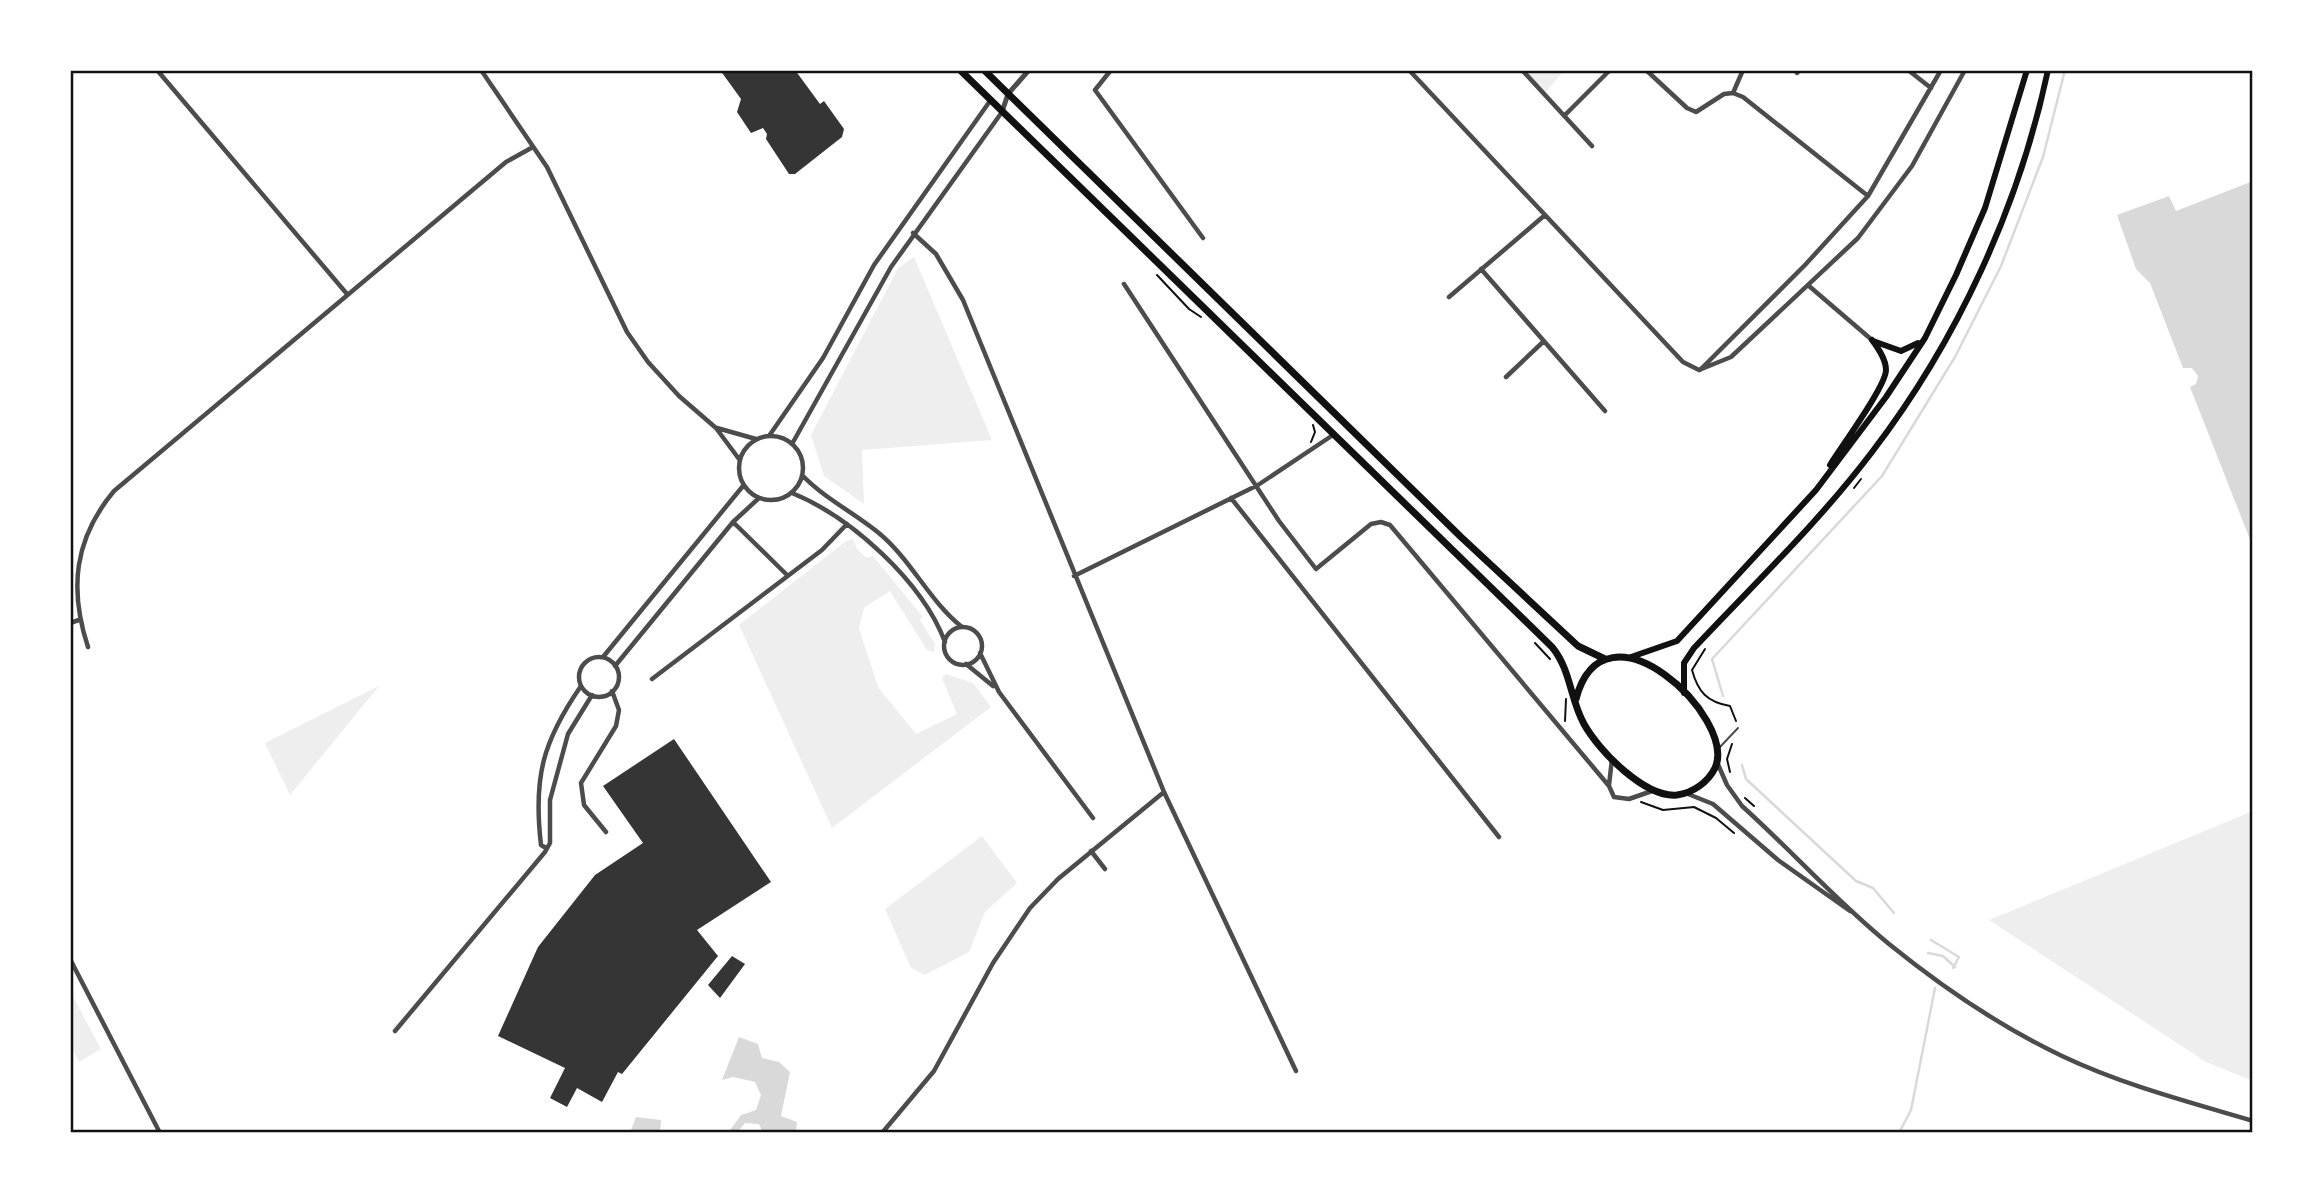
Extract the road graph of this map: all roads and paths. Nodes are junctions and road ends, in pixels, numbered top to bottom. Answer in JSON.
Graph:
{"nodes":[{"id":1,"x":157,"y":70,"type":"edge"},
{"id":2,"x":481,"y":70,"type":"edge"},
{"id":3,"x":960,"y":70,"type":"edge"},
{"id":4,"x":984,"y":70,"type":"edge"},
{"id":5,"x":1029,"y":70,"type":"edge"},
{"id":6,"x":1111,"y":70,"type":"edge"},
{"id":7,"x":1409,"y":70,"type":"edge"},
{"id":8,"x":1522,"y":70,"type":"edge"},
{"id":9,"x":1610,"y":70,"type":"edge"},
{"id":10,"x":1646,"y":70,"type":"edge"},
{"id":11,"x":1743,"y":70,"type":"edge"},
{"id":12,"x":1908,"y":70,"type":"edge"},
{"id":13,"x":1941,"y":70,"type":"edge"},
{"id":14,"x":1965,"y":70,"type":"edge"},
{"id":15,"x":2027,"y":70,"type":"edge"},
{"id":16,"x":2048,"y":70,"type":"edge"},
{"id":17,"x":1931,"y":88,"type":"junction"},
{"id":18,"x":1733,"y":93,"type":"junction"},
{"id":19,"x":1008,"y":94,"type":"junction"},
{"id":20,"x":990,"y":101,"type":"junction"},
{"id":21,"x":1002,"y":111,"type":"junction"},
{"id":22,"x":1564,"y":116,"type":"junction"},
{"id":23,"x":533,"y":146,"type":"junction"},
{"id":24,"x":1592,"y":146,"type":"dead end"},
{"id":25,"x":1868,"y":196,"type":"junction"},
{"id":26,"x":1545,"y":215,"type":"junction"},
{"id":27,"x":913,"y":233,"type":"junction"},
{"id":28,"x":1203,"y":238,"type":"dead end"},
{"id":29,"x":1481,"y":270,"type":"junction"},
{"id":30,"x":1124,"y":284,"type":"dead end"},
{"id":31,"x":1809,"y":286,"type":"junction"},
{"id":32,"x":347,"y":294,"type":"junction"},
{"id":33,"x":1449,"y":297,"type":"dead end"},
{"id":34,"x":1925,"y":338,"type":"junction"},
{"id":35,"x":1872,"y":340,"type":"junction"},
{"id":36,"x":1544,"y":341,"type":"junction"},
{"id":37,"x":1699,"y":370,"type":"junction"},
{"id":38,"x":1506,"y":377,"type":"dead end"},
{"id":39,"x":1605,"y":411,"type":"dead end"},
{"id":40,"x":716,"y":428,"type":"junction"},
{"id":41,"x":1334,"y":434,"type":"junction"},
{"id":42,"x":769,"y":436,"type":"junction"},
{"id":43,"x":756,"y":439,"type":"junction"},
{"id":44,"x":792,"y":444,"type":"junction"},
{"id":45,"x":739,"y":459,"type":"junction"},
{"id":46,"x":1866,"y":473,"type":"dead end"},
{"id":47,"x":803,"y":475,"type":"junction"},
{"id":48,"x":1258,"y":485,"type":"junction"},
{"id":49,"x":743,"y":486,"type":"junction"},
{"id":50,"x":1816,"y":490,"type":"junction"},
{"id":51,"x":1850,"y":492,"type":"dead end"},
{"id":52,"x":792,"y":493,"type":"junction"},
{"id":53,"x":759,"y":498,"type":"junction"},
{"id":54,"x":1231,"y":498,"type":"junction"},
{"id":55,"x":733,"y":522,"type":"junction"},
{"id":56,"x":847,"y":524,"type":"junction"},
{"id":57,"x":788,"y":575,"type":"junction"},
{"id":58,"x":1074,"y":576,"type":"junction"},
{"id":59,"x":79,"y":620,"type":"junction"},
{"id":60,"x":70,"y":623,"type":"edge"},
{"id":61,"x":962,"y":627,"type":"junction"},
{"id":62,"x":1532,"y":639,"type":"dead end"},
{"id":63,"x":945,"y":642,"type":"junction"},
{"id":64,"x":88,"y":647,"type":"dead end"},
{"id":65,"x":1705,"y":649,"type":"dead end"},
{"id":66,"x":980,"y":653,"type":"junction"},
{"id":67,"x":603,"y":657,"type":"junction"},
{"id":68,"x":1631,"y":657,"type":"junction"},
{"id":69,"x":1605,"y":659,"type":"junction"},
{"id":70,"x":966,"y":664,"type":"junction"},
{"id":71,"x":615,"y":666,"type":"junction"},
{"id":72,"x":1556,"y":666,"type":"dead end"},
{"id":73,"x":652,"y":680,"type":"dead end"},
{"id":74,"x":581,"y":686,"type":"junction"},
{"id":75,"x":612,"y":691,"type":"junction"},
{"id":76,"x":999,"y":692,"type":"junction"},
{"id":77,"x":592,"y":695,"type":"junction"},
{"id":78,"x":1685,"y":695,"type":"junction"},
{"id":79,"x":1566,"y":697,"type":"dead end"},
{"id":80,"x":1576,"y":699,"type":"junction"},
{"id":81,"x":1565,"y":723,"type":"dead end"},
{"id":82,"x":1738,"y":728,"type":"joint"},
{"id":83,"x":1733,"y":742,"type":"dead end"},
{"id":84,"x":1717,"y":752,"type":"junction"},
{"id":85,"x":1612,"y":758,"type":"junction"},
{"id":86,"x":1717,"y":762,"type":"junction"},
{"id":87,"x":1731,"y":775,"type":"dead end"},
{"id":88,"x":1609,"y":786,"type":"junction"},
{"id":89,"x":1652,"y":791,"type":"junction"},
{"id":90,"x":1164,"y":792,"type":"junction"},
{"id":91,"x":1685,"y":793,"type":"junction"},
{"id":92,"x":1742,"y":794,"type":"dead end"},
{"id":93,"x":1629,"y":799,"type":"junction"},
{"id":94,"x":1760,"y":813,"type":"dead end"},
{"id":95,"x":1093,"y":818,"type":"dead end"},
{"id":96,"x":606,"y":832,"type":"dead end"},
{"id":97,"x":1499,"y":837,"type":"dead end"},
{"id":98,"x":1742,"y":839,"type":"dead end"},
{"id":99,"x":545,"y":848,"type":"junction"},
{"id":100,"x":1091,"y":851,"type":"junction"},
{"id":101,"x":1105,"y":869,"type":"dead end"},
{"id":102,"x":1862,"y":920,"type":"junction"},
{"id":103,"x":70,"y":959,"type":"edge"},
{"id":104,"x":395,"y":1031,"type":"dead end"},
{"id":105,"x":1296,"y":1071,"type":"dead end"},
{"id":106,"x":2253,"y":1121,"type":"edge"},
{"id":107,"x":160,"y":1133,"type":"edge"},
{"id":108,"x":882,"y":1133,"type":"edge"}],
"edges":[{"from":1,"to":32,"type":"street"},
{"from":2,"to":23,"type":"street"},
{"from":3,"to":20,"type":"main road"},
{"from":4,"to":19,"type":"main road"},
{"from":5,"to":19,"type":"street"},
{"from":6,"to":28,"type":"street"},
{"from":7,"to":26,"type":"street"},
{"from":8,"to":22,"type":"street"},
{"from":9,"to":22,"type":"street"},
{"from":10,"to":18,"type":"street"},
{"from":11,"to":18,"type":"street"},
{"from":12,"to":17,"type":"street"},
{"from":13,"to":17,"type":"street"},
{"from":14,"to":31,"type":"street"},
{"from":15,"to":34,"type":"main road"},
{"from":16,"to":78,"type":"main road"},
{"from":17,"to":25,"type":"street"},
{"from":18,"to":25,"type":"street"},
{"from":19,"to":20,"type":"street"},
{"from":19,"to":21,"type":"street"},
{"from":19,"to":69,"type":"main road"},
{"from":20,"to":21,"type":"main road"},
{"from":20,"to":42,"type":"street"},
{"from":21,"to":27,"type":"street"},
{"from":21,"to":41,"type":"main road"},
{"from":22,"to":24,"type":"street"},
{"from":23,"to":32,"type":"street"},
{"from":23,"to":40,"type":"street"},
{"from":25,"to":37,"type":"street"},
{"from":26,"to":29,"type":"street"},
{"from":26,"to":37,"type":"street"},
{"from":27,"to":44,"type":"street"},
{"from":27,"to":58,"type":"street"},
{"from":29,"to":33,"type":"street"},
{"from":29,"to":36,"type":"street"},
{"from":30,"to":48,"type":"street"},
{"from":31,"to":35,"type":"street"},
{"from":31,"to":37,"type":"street"},
{"from":32,"to":59,"type":"street"},
{"from":34,"to":35,"type":"main road"},
{"from":34,"to":50,"type":"main road"},
{"from":35,"to":50,"type":"main road"},
{"from":36,"to":38,"type":"street"},
{"from":36,"to":39,"type":"street"},
{"from":40,"to":43,"type":"street"},
{"from":40,"to":45,"type":"street"},
{"from":41,"to":48,"type":"street"},
{"from":41,"to":80,"type":"main road"},
{"from":42,"to":43,"type":"street"},
{"from":42,"to":44,"type":"street"},
{"from":43,"to":45,"type":"street"},
{"from":44,"to":47,"type":"street"},
{"from":45,"to":49,"type":"street"},
{"from":46,"to":51,"type":"path"},
{"from":47,"to":52,"type":"street"},
{"from":47,"to":61,"type":"street"},
{"from":48,"to":54,"type":"street"},
{"from":48,"to":88,"type":"street"},
{"from":49,"to":53,"type":"street"},
{"from":49,"to":67,"type":"street"},
{"from":50,"to":68,"type":"main road"},
{"from":52,"to":53,"type":"street"},
{"from":52,"to":56,"type":"street"},
{"from":53,"to":55,"type":"street"},
{"from":54,"to":58,"type":"street"},
{"from":54,"to":97,"type":"street"},
{"from":55,"to":57,"type":"street"},
{"from":55,"to":71,"type":"street"},
{"from":56,"to":57,"type":"street"},
{"from":56,"to":63,"type":"street"},
{"from":57,"to":73,"type":"street"},
{"from":58,"to":90,"type":"street"},
{"from":59,"to":60,"type":"street"},
{"from":59,"to":64,"type":"street"},
{"from":61,"to":63,"type":"street"},
{"from":61,"to":66,"type":"street"},
{"from":62,"to":72,"type":"path"},
{"from":63,"to":70,"type":"street"},
{"from":65,"to":82,"type":"path"},
{"from":66,"to":70,"type":"street"},
{"from":66,"to":76,"type":"street"},
{"from":67,"to":71,"type":"street"},
{"from":67,"to":74,"type":"street"},
{"from":68,"to":69,"type":"main road"},
{"from":68,"to":78,"type":"main road"},
{"from":69,"to":80,"type":"main road"},
{"from":70,"to":76,"type":"street"},
{"from":71,"to":75,"type":"street"},
{"from":74,"to":77,"type":"street"},
{"from":74,"to":99,"type":"street"},
{"from":75,"to":77,"type":"street"},
{"from":75,"to":96,"type":"street"},
{"from":76,"to":95,"type":"street"},
{"from":77,"to":99,"type":"street"},
{"from":78,"to":84,"type":"main road"},
{"from":79,"to":81,"type":"path"},
{"from":80,"to":85,"type":"main road"},
{"from":82,"to":84,"type":"lane"},
{"from":83,"to":87,"type":"path"},
{"from":84,"to":86,"type":"main road"},
{"from":85,"to":88,"type":"street"},
{"from":85,"to":89,"type":"main road"},
{"from":86,"to":91,"type":"main road"},
{"from":86,"to":102,"type":"street"},
{"from":88,"to":93,"type":"street"},
{"from":89,"to":91,"type":"main road"},
{"from":89,"to":93,"type":"street"},
{"from":90,"to":100,"type":"street"},
{"from":90,"to":105,"type":"street"},
{"from":91,"to":102,"type":"street"},
{"from":92,"to":94,"type":"path"},
{"from":93,"to":98,"type":"path"},
{"from":99,"to":104,"type":"street"},
{"from":100,"to":101,"type":"street"},
{"from":100,"to":108,"type":"street"},
{"from":102,"to":106,"type":"street"},
{"from":103,"to":107,"type":"street"}]}
